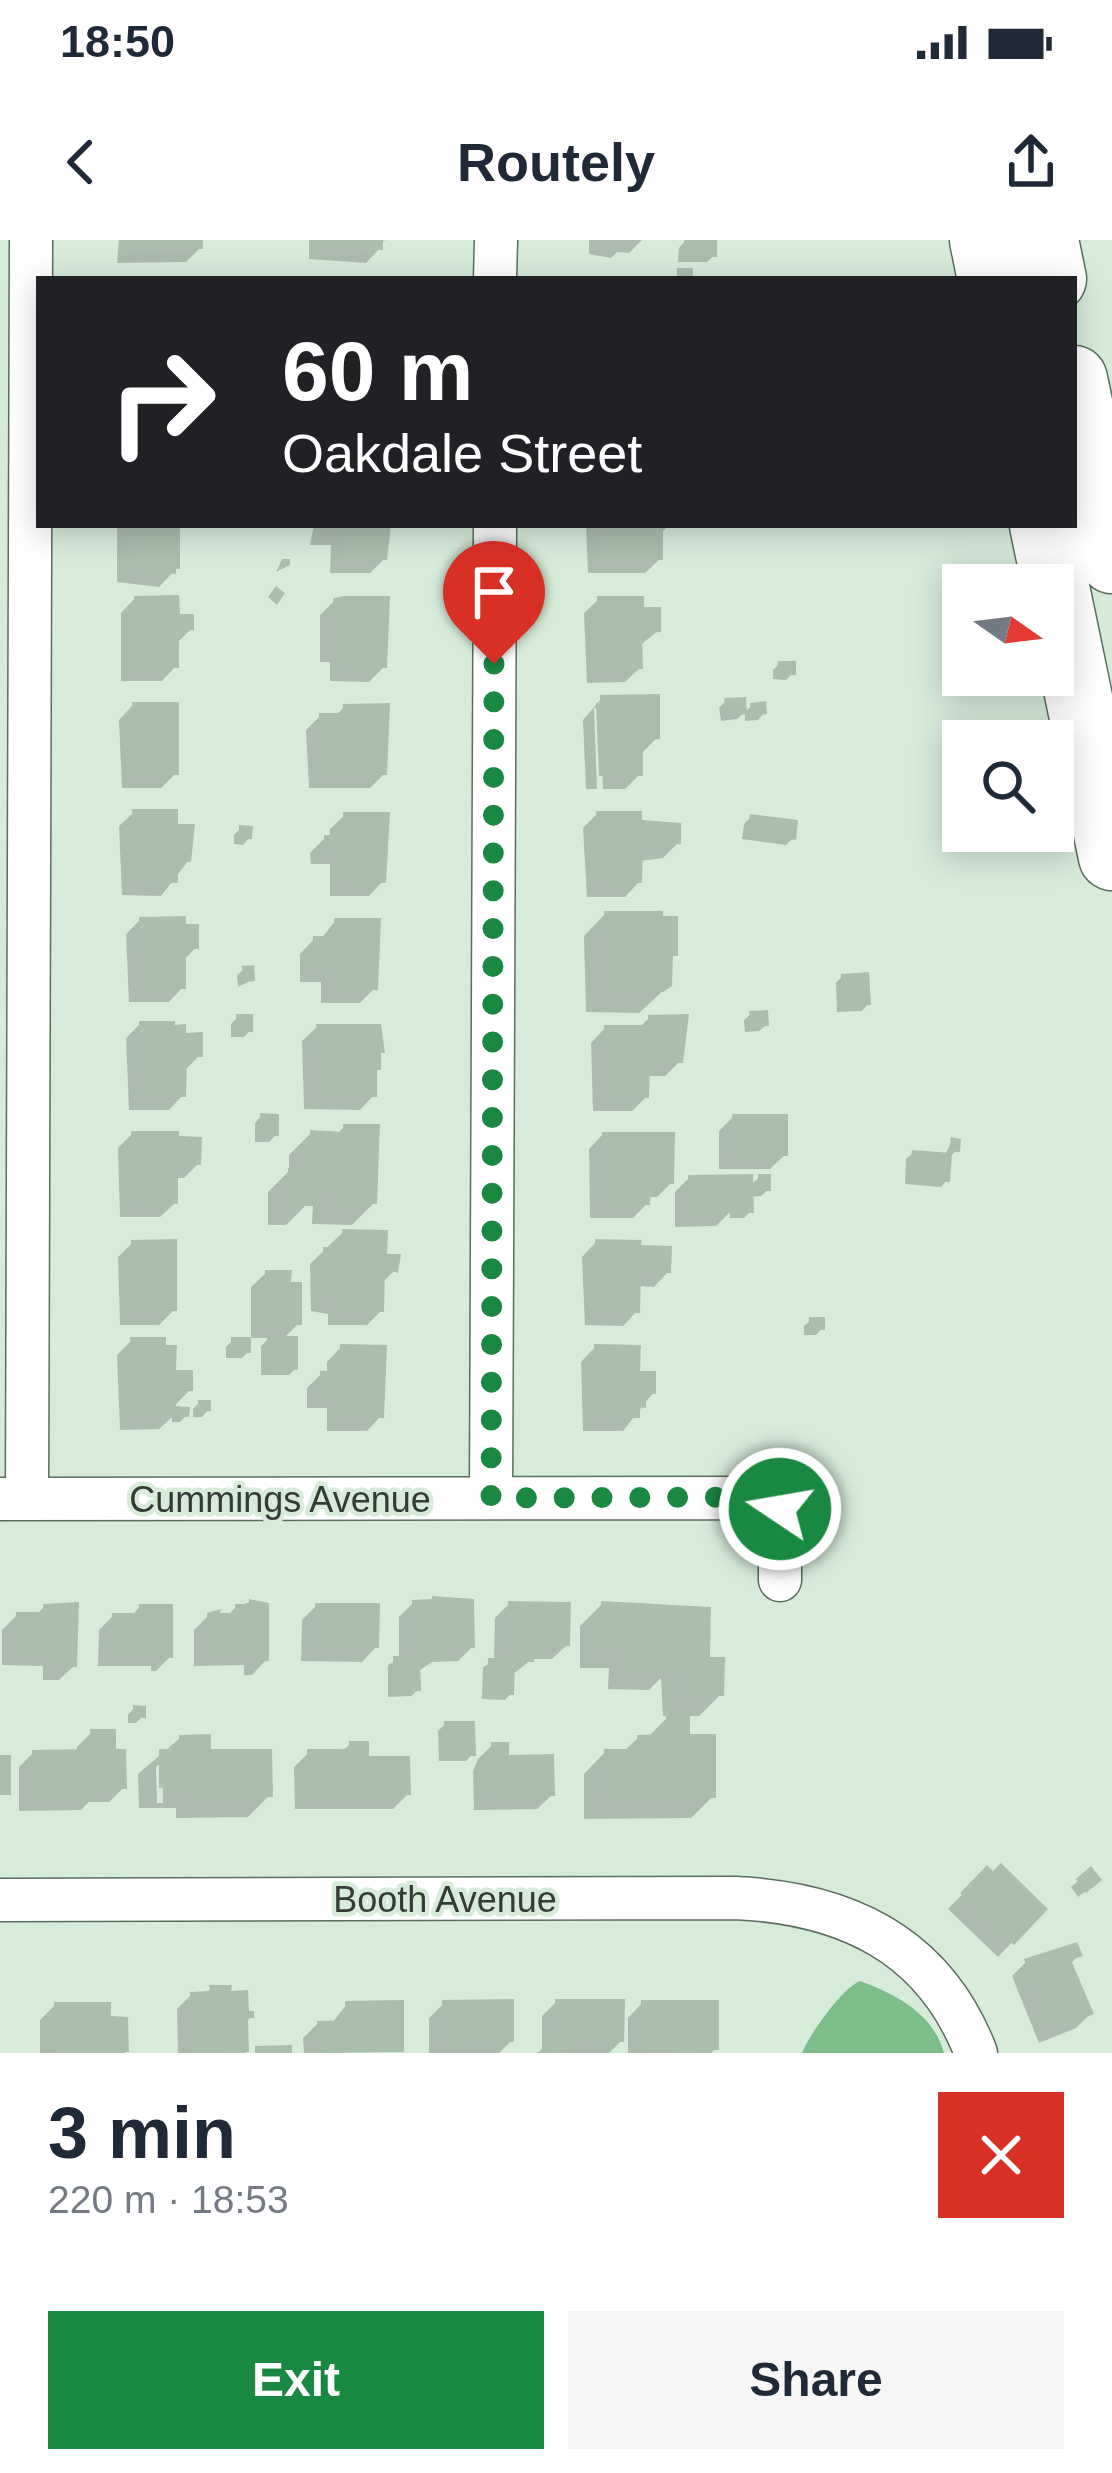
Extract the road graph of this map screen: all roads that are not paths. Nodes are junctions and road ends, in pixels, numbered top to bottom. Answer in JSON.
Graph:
{"nodes":[{"id":1,"x":31,"y":240,"type":"edge"},
{"id":2,"x":496,"y":240,"type":"edge"},
{"id":3,"x":983,"y":240,"type":"edge"},
{"id":4,"x":1045,"y":240,"type":"edge"},
{"id":5,"x":495,"y":276,"type":"edge"},
{"id":6,"x":990,"y":276,"type":"edge"},
{"id":7,"x":1052,"y":276,"type":"edge"},
{"id":8,"x":1077,"y":393,"type":"edge"},
{"id":9,"x":495,"y":528,"type":"edge"},
{"id":10,"x":1043,"y":528,"type":"edge"},
{"id":11,"x":1112,"y":560,"type":"edge"},
{"id":12,"x":1112,"y":857,"type":"edge"},
{"id":13,"x":491,"y":1498,"type":"junction"},
{"id":14,"x":14,"y":1499,"type":"edge"},
{"id":15,"x":780,"y":1580,"type":"dead end"},
{"id":16,"x":0,"y":1900,"type":"edge"},
{"id":17,"x":976,"y":2053,"type":"edge"}],
"edges":[{"from":1,"to":14,"type":"street"},
{"from":2,"to":5,"type":"street"},
{"from":3,"to":6,"type":"highway"},
{"from":4,"to":7,"type":"highway"},
{"from":8,"to":11,"type":"highway"},
{"from":9,"to":13,"type":"street"},
{"from":10,"to":12,"type":"highway"},
{"from":13,"to":14,"type":"street","name":"Cummings Avenue"},
{"from":13,"to":15,"type":"street","name":"Cummings Avenue"},
{"from":16,"to":17,"type":"street","name":"Booth Avenue"}]}
